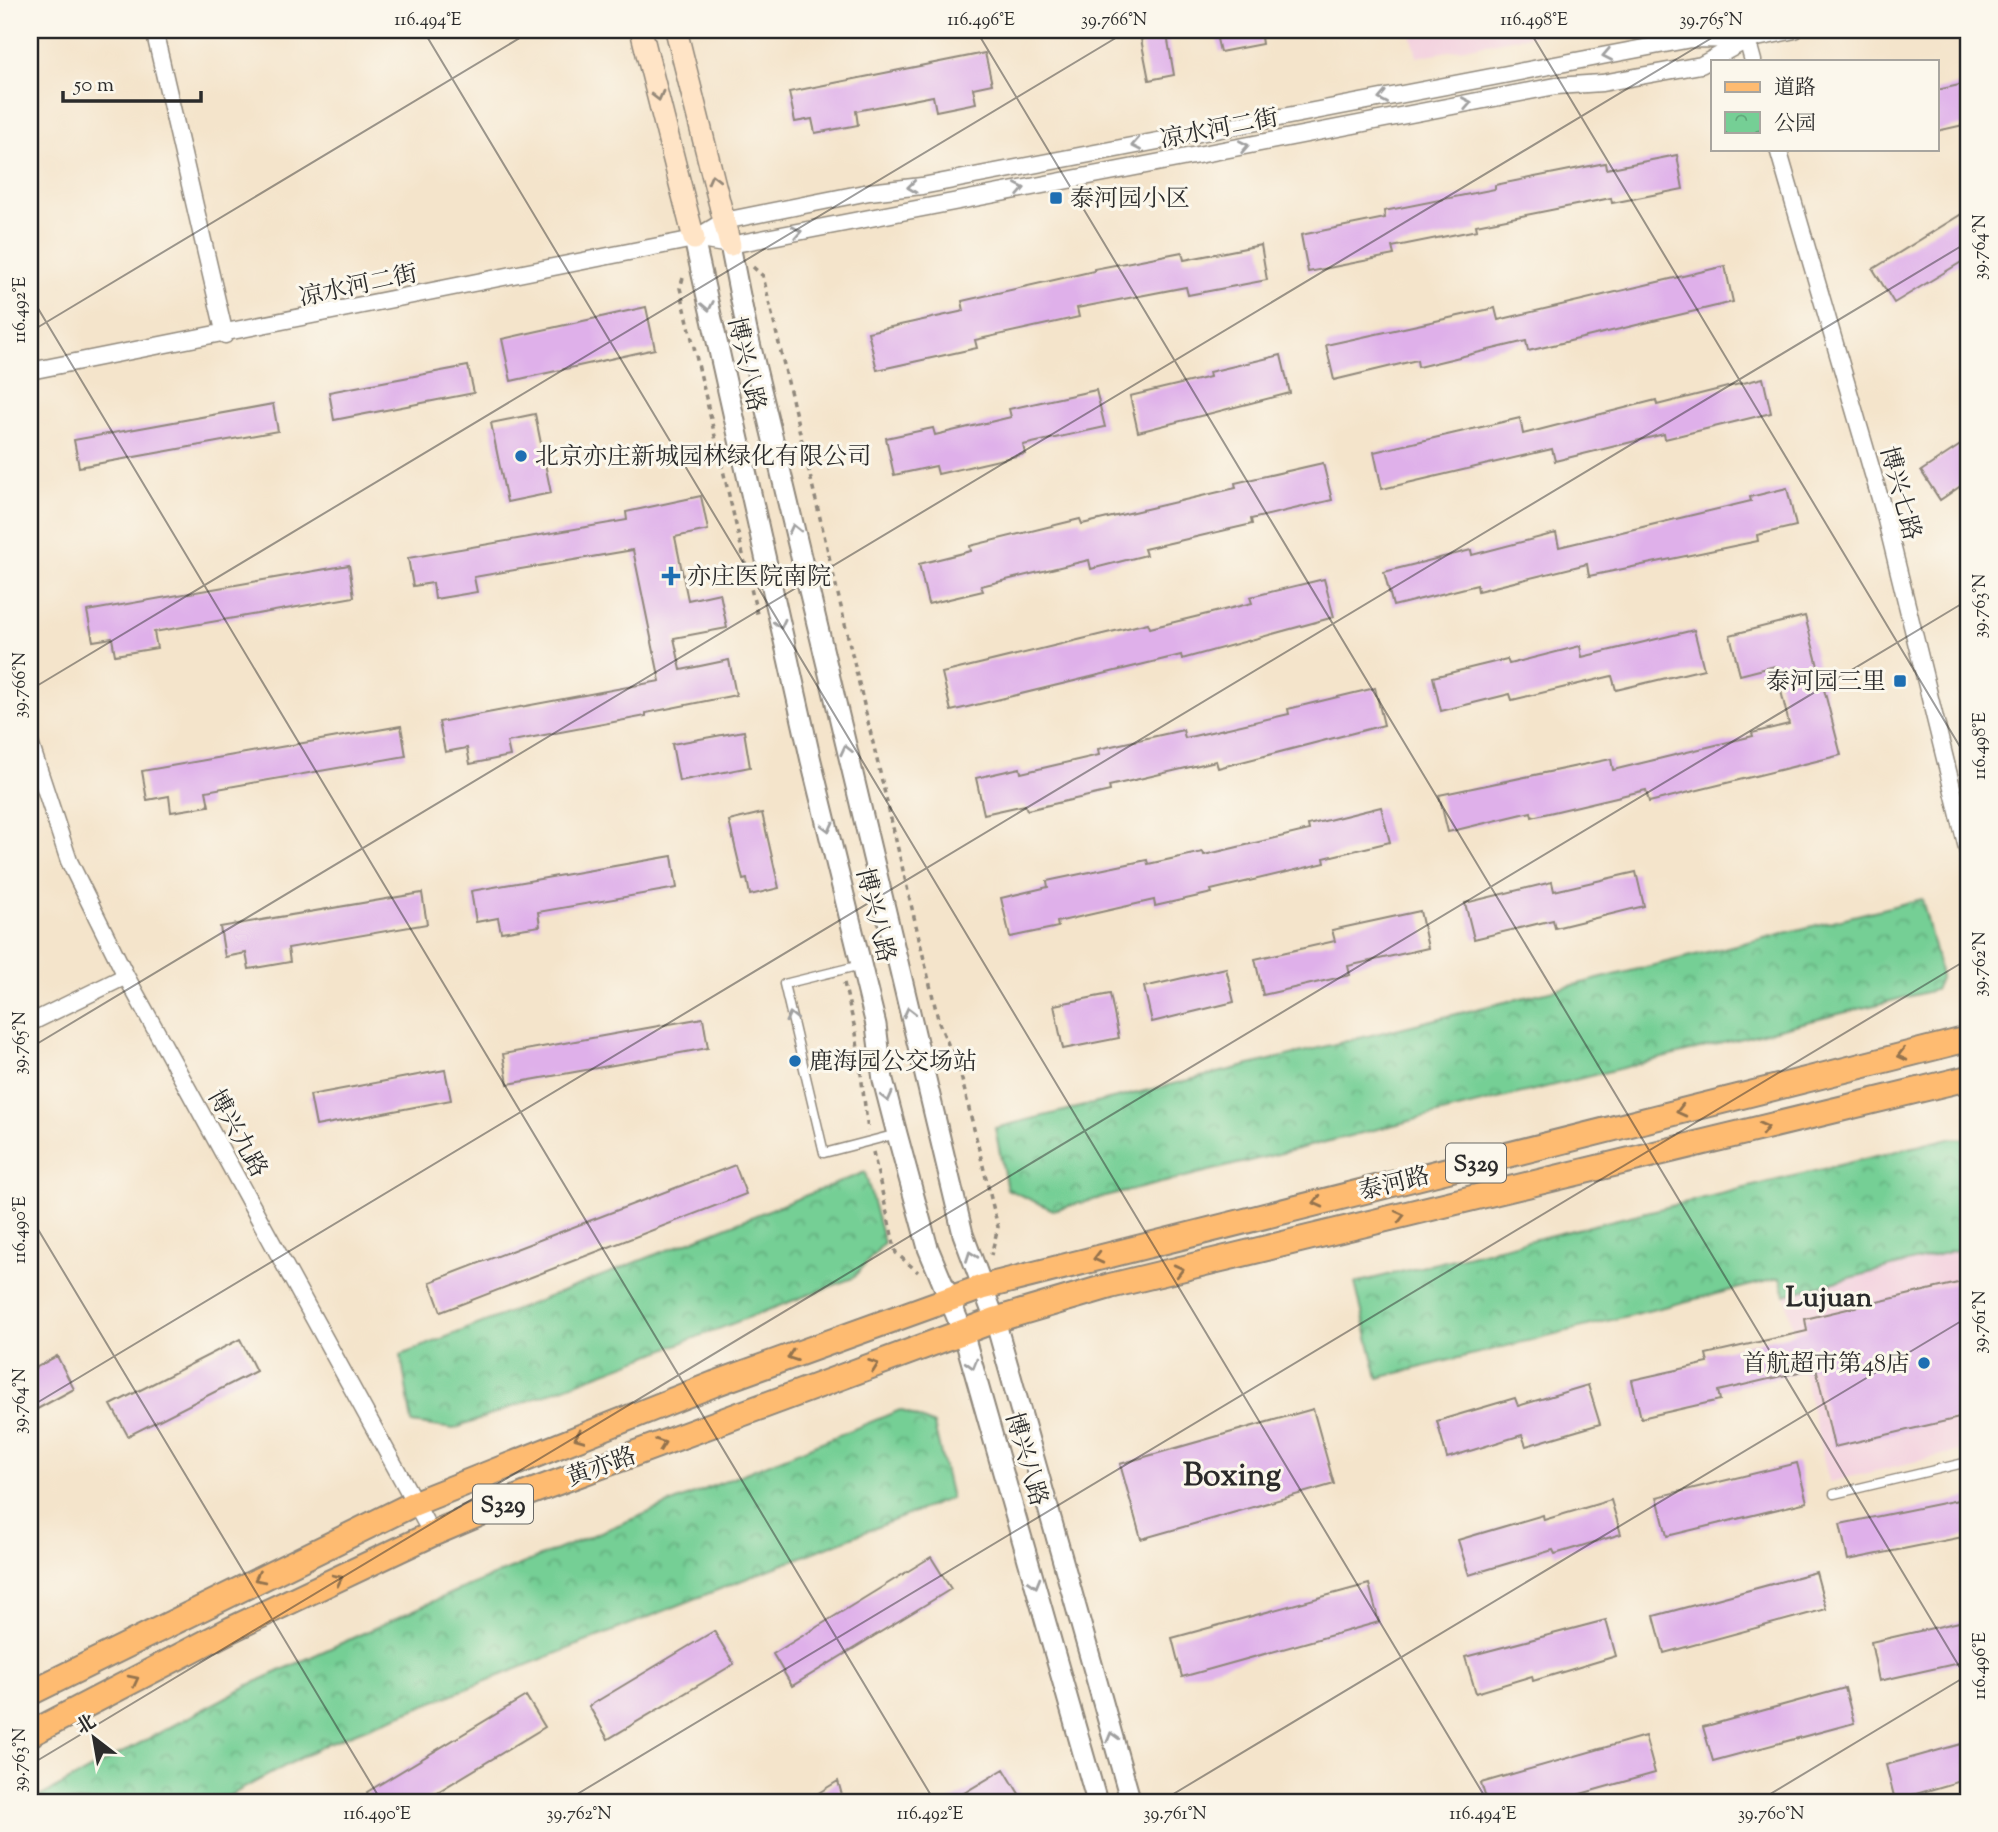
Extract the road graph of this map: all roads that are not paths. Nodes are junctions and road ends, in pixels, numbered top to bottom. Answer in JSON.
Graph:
{"nodes":[{"id":1,"x":154,"y":30,"type":"edge"},
{"id":2,"x":641,"y":30,"type":"edge"},
{"id":3,"x":676,"y":30,"type":"edge"},
{"id":4,"x":1795,"y":30,"type":"edge"},
{"id":5,"x":1746,"y":35,"type":"edge"},
{"id":6,"x":1753,"y":60,"type":"edge"},
{"id":7,"x":1778,"y":150,"type":"edge"},
{"id":8,"x":724,"y":220,"type":"junction"},
{"id":9,"x":694,"y":239,"type":"junction"},
{"id":10,"x":730,"y":245,"type":"junction"},
{"id":11,"x":225,"y":335,"type":"junction"},
{"id":12,"x":30,"y":371,"type":"edge"},
{"id":13,"x":30,"y":743,"type":"edge"},
{"id":14,"x":1968,"y":852,"type":"edge"},
{"id":15,"x":861,"y":965,"type":"junction"},
{"id":16,"x":126,"y":976,"type":"junction"},
{"id":17,"x":30,"y":1023,"type":"edge"},
{"id":18,"x":1968,"y":1039,"type":"edge"},
{"id":19,"x":1968,"y":1078,"type":"edge"},
{"id":20,"x":897,"y":1134,"type":"junction"},
{"id":21,"x":983,"y":1287,"type":"junction"},
{"id":22,"x":948,"y":1300,"type":"junction"},
{"id":23,"x":995,"y":1320,"type":"junction"},
{"id":24,"x":963,"y":1332,"type":"junction"},
{"id":25,"x":1968,"y":1462,"type":"edge"},
{"id":26,"x":1834,"y":1494,"type":"dead end"},
{"id":27,"x":415,"y":1503,"type":"junction"},
{"id":28,"x":432,"y":1534,"type":"junction"},
{"id":29,"x":30,"y":1693,"type":"edge"},
{"id":30,"x":30,"y":1734,"type":"edge"},
{"id":31,"x":1097,"y":1802,"type":"edge"},
{"id":32,"x":1131,"y":1802,"type":"edge"}],
"edges":[{"from":1,"to":11,"type":"street"},
{"from":2,"to":9,"type":"main road","name":"博兴八路","one_way":true},
{"from":8,"to":3,"type":"main road","name":"博兴八路","one_way":true},
{"from":4,"to":5,"type":"street","name":"凉水河二街"},
{"from":5,"to":6,"type":"street"},
{"from":5,"to":8,"type":"street","name":"凉水河二街","one_way":true},
{"from":10,"to":5,"type":"street","name":"凉水河二街","one_way":true},
{"from":7,"to":14,"type":"street","name":"博兴七路"},
{"from":8,"to":9,"type":"street","name":"凉水河二街"},
{"from":8,"to":10,"type":"main road","name":"博兴八路"},
{"from":9,"to":10,"type":"street","name":"凉水河二街"},
{"from":9,"to":11,"type":"street","name":"凉水河二街"},
{"from":9,"to":15,"type":"street","name":"博兴八路","one_way":true},
{"from":21,"to":10,"type":"street","name":"博兴八路","one_way":true},
{"from":11,"to":12,"type":"street","name":"凉水河二街"},
{"from":13,"to":16,"type":"street","name":"博兴九路"},
{"from":15,"to":20,"type":"street","name":"博兴八路","one_way":true},
{"from":20,"to":15,"type":"lane","one_way":true},
{"from":16,"to":17,"type":"street"},
{"from":16,"to":27,"type":"street","name":"博兴九路"},
{"from":18,"to":21,"type":"main road","name":"泰河路","number":"S329","one_way":true},
{"from":23,"to":19,"type":"main road","name":"泰河路","number":"S329","one_way":true},
{"from":20,"to":22,"type":"street","name":"博兴八路"},
{"from":21,"to":22,"type":"main road","name":"黄亦路","number":"S329"},
{"from":21,"to":23,"type":"street","name":"博兴八路"},
{"from":22,"to":24,"type":"street","name":"博兴八路"},
{"from":22,"to":27,"type":"main road","name":"黄亦路","number":"S329","one_way":true},
{"from":23,"to":24,"type":"main road","name":"黄亦路","number":"S329"},
{"from":32,"to":23,"type":"street","name":"博兴八路","one_way":true},
{"from":28,"to":24,"type":"main road","name":"黄亦路","number":"S329","one_way":true},
{"from":24,"to":31,"type":"street","name":"博兴八路","one_way":true},
{"from":25,"to":26,"type":"lane"},
{"from":27,"to":28,"type":"street","name":"博兴九路"},
{"from":27,"to":29,"type":"main road","name":"黄亦路","number":"S329","one_way":true},
{"from":30,"to":28,"type":"main road","name":"黄亦路","number":"S329","one_way":true}]}
